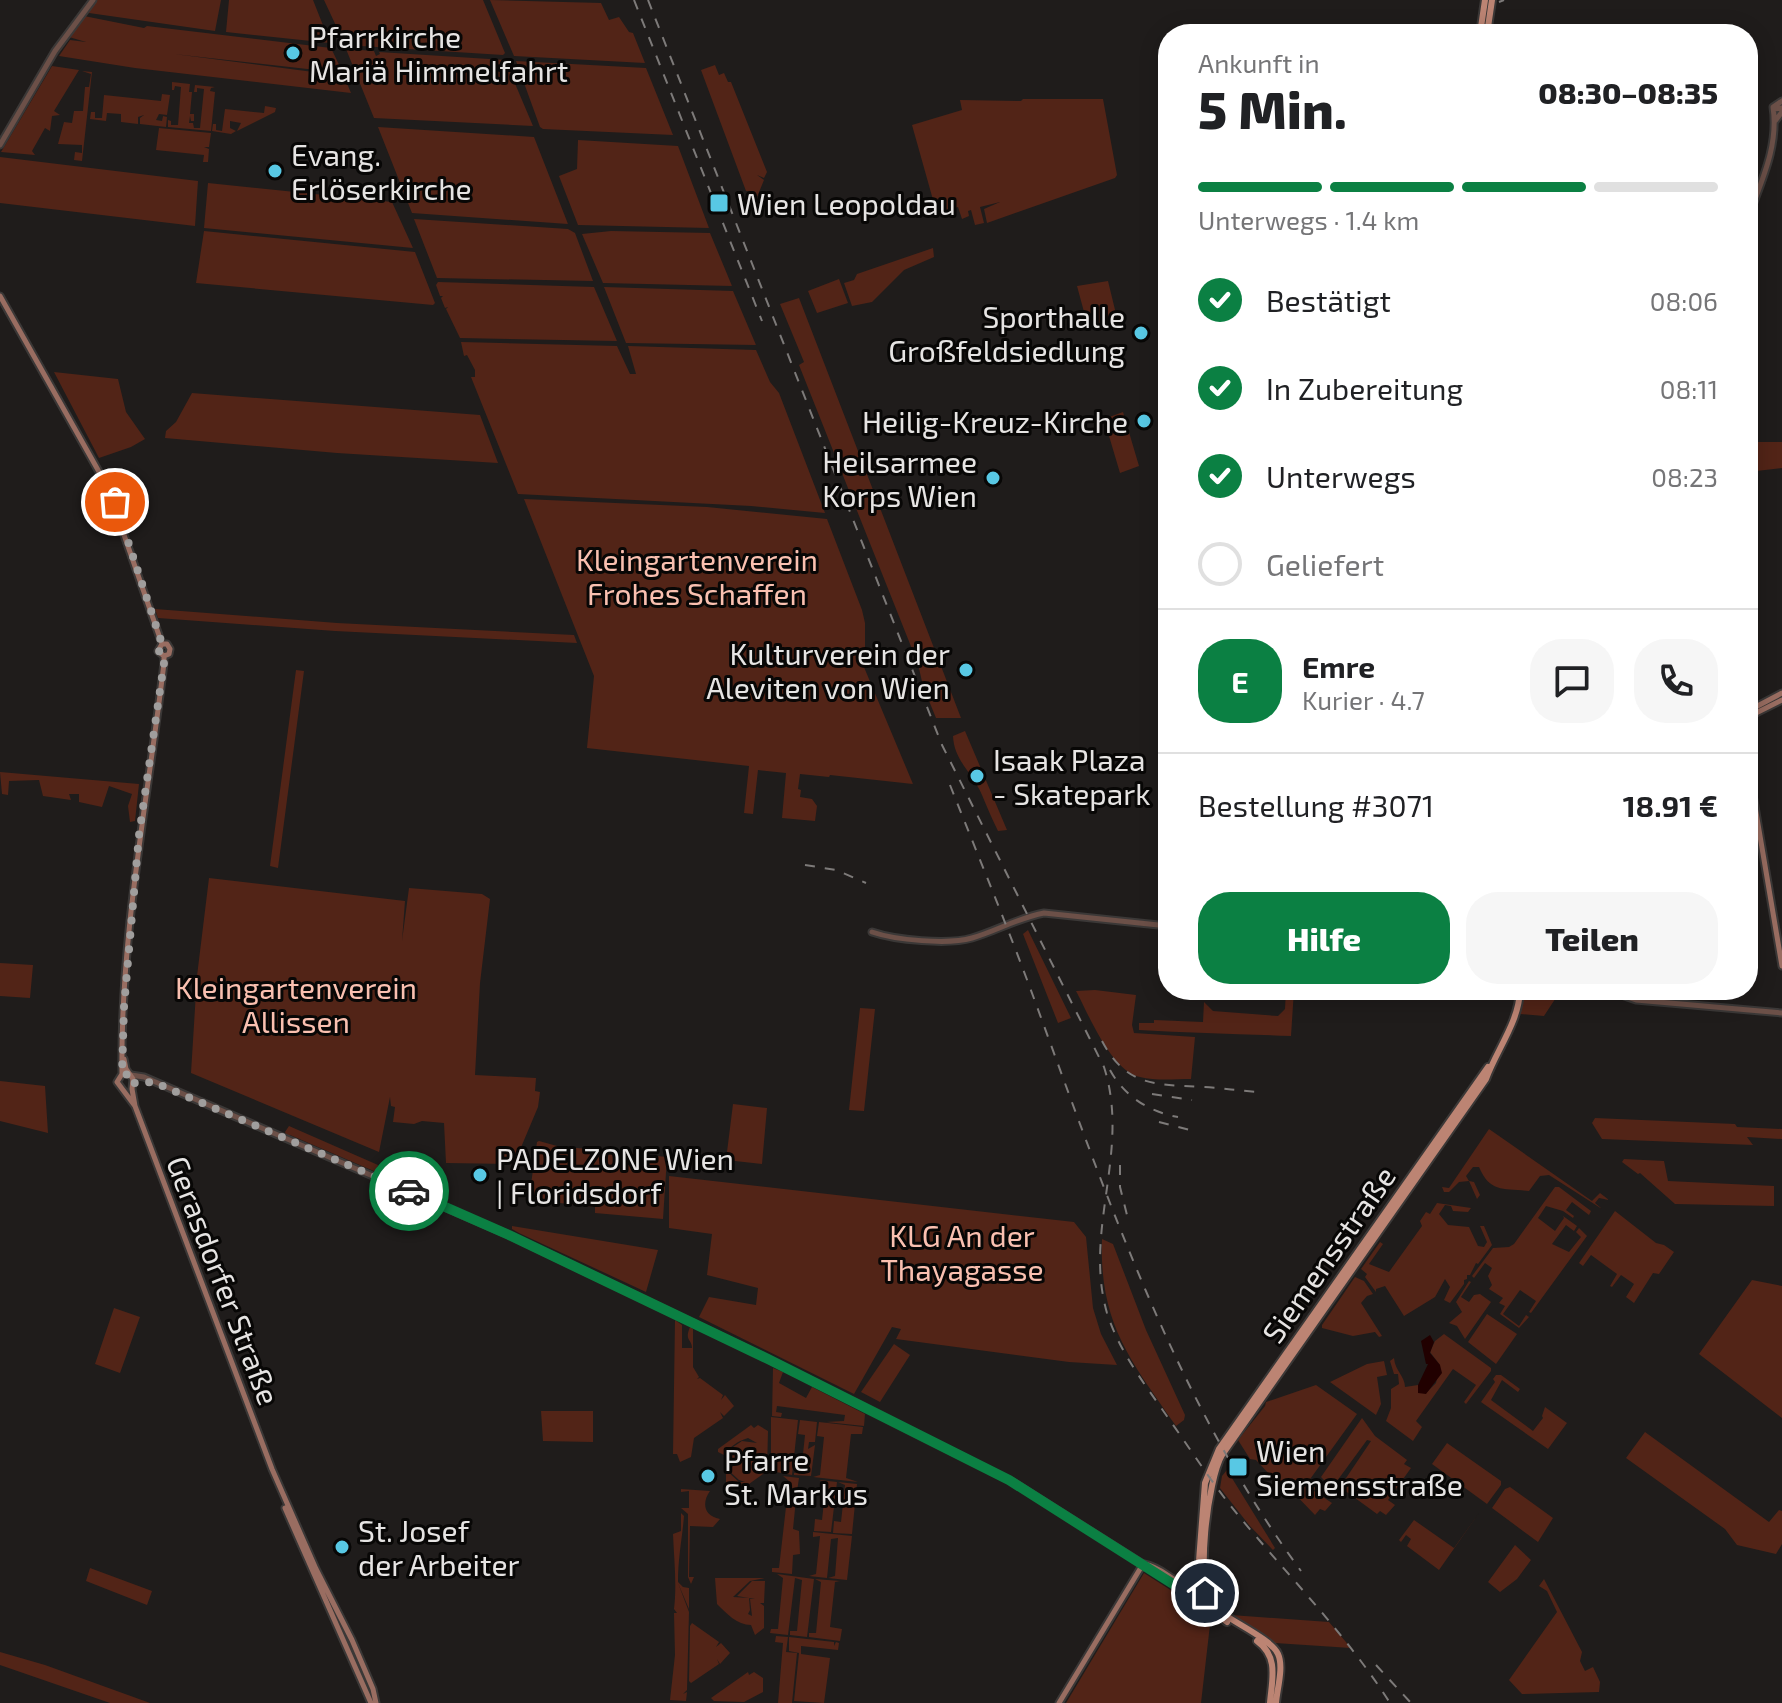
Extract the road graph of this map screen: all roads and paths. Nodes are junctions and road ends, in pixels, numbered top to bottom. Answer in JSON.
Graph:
{"nodes":[{"id":1,"x":93,"y":0,"type":"edge"},
{"id":2,"x":1485,"y":0,"type":"edge"},
{"id":3,"x":1492,"y":0,"type":"edge"},
{"id":4,"x":1481,"y":24,"type":"edge"},
{"id":5,"x":1488,"y":24,"type":"edge"},
{"id":6,"x":1782,"y":101,"type":"edge"},
{"id":7,"x":1773,"y":108,"type":"junction"},
{"id":8,"x":1782,"y":110,"type":"edge"},
{"id":9,"x":1774,"y":121,"type":"junction"},
{"id":10,"x":0,"y":145,"type":"edge"},
{"id":11,"x":1758,"y":194,"type":"edge"},
{"id":12,"x":0,"y":296,"type":"edge"},
{"id":13,"x":1782,"y":693,"type":"edge"},
{"id":14,"x":1782,"y":700,"type":"edge"},
{"id":15,"x":1758,"y":708,"type":"edge"},
{"id":16,"x":1758,"y":710,"type":"edge"},
{"id":17,"x":1758,"y":824,"type":"edge"},
{"id":18,"x":1158,"y":925,"type":"edge"},
{"id":19,"x":872,"y":932,"type":"dead end"},
{"id":20,"x":1782,"y":966,"type":"edge"},
{"id":21,"x":1519,"y":1000,"type":"edge"},
{"id":22,"x":1640,"y":1000,"type":"edge"},
{"id":23,"x":1782,"y":1013,"type":"edge"},
{"id":24,"x":127,"y":1074,"type":"junction"},
{"id":25,"x":153,"y":1082,"type":"junction"},
{"id":26,"x":132,"y":1084,"type":"junction"},
{"id":27,"x":122,"y":1088,"type":"junction"},
{"id":28,"x":135,"y":1106,"type":"junction"},
{"id":29,"x":1143,"y":1564,"type":"junction"},
{"id":30,"x":1201,"y":1590,"type":"junction"},
{"id":31,"x":374,"y":1703,"type":"edge"},
{"id":32,"x":1059,"y":1703,"type":"edge"},
{"id":33,"x":1273,"y":1703,"type":"edge"}],
"edges":[{"from":1,"to":10,"type":"street"},
{"from":2,"to":4,"type":"main road"},
{"from":3,"to":5,"type":"main road"},
{"from":6,"to":7,"type":"street"},
{"from":7,"to":8,"type":"street"},
{"from":7,"to":9,"type":"street"},
{"from":8,"to":9,"type":"street"},
{"from":9,"to":11,"type":"street"},
{"from":12,"to":24,"type":"main road","name":"Gerasdorfer Straße"},
{"from":13,"to":15,"type":"main road"},
{"from":14,"to":16,"type":"main road"},
{"from":17,"to":20,"type":"main road"},
{"from":18,"to":19,"type":"street"},
{"from":21,"to":30,"type":"main road","name":"Siemensstraße"},
{"from":22,"to":23,"type":"street"},
{"from":24,"to":25,"type":"street"},
{"from":24,"to":26,"type":"main road","name":"Gerasdorfer Straße"},
{"from":24,"to":27,"type":"main road","name":"Gerasdorfer Straße"},
{"from":25,"to":26,"type":"street"},
{"from":25,"to":29,"type":"street"},
{"from":26,"to":27,"type":"main road"},
{"from":26,"to":28,"type":"main road","name":"Gerasdorfer Straße"},
{"from":27,"to":28,"type":"main road","name":"Gerasdorfer Straße"},
{"from":28,"to":31,"type":"main road","name":"Gerasdorfer Straße"},
{"from":29,"to":30,"type":"main road"},
{"from":29,"to":32,"type":"main road"},
{"from":30,"to":33,"type":"main road"}]}
